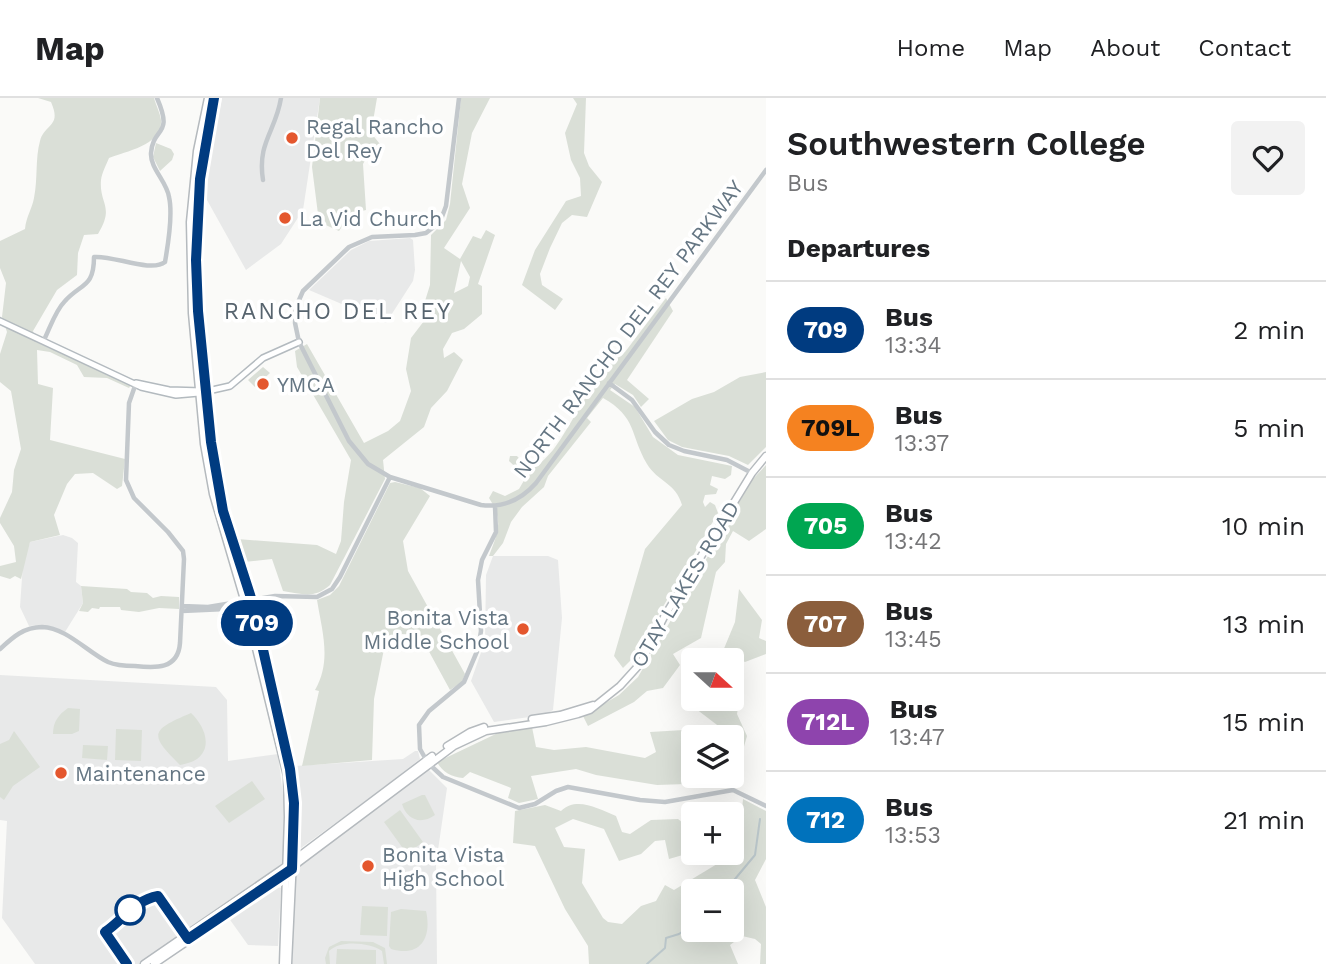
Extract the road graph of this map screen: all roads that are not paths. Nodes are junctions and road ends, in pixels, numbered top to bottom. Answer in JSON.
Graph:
{"nodes":[{"id":1,"x":158,"y":98,"type":"edge"},
{"id":2,"x":208,"y":98,"type":"edge"},
{"id":3,"x":214,"y":98,"type":"edge"},
{"id":4,"x":281,"y":98,"type":"edge"},
{"id":5,"x":459,"y":98,"type":"edge"},
{"id":6,"x":766,"y":170,"type":"edge"},
{"id":7,"x":263,"y":180,"type":"dead end"},
{"id":8,"x":0,"y":321,"type":"edge"},
{"id":9,"x":44,"y":341,"type":"junction"},
{"id":10,"x":299,"y":341,"type":"junction"},
{"id":11,"x":136,"y":383,"type":"junction"},
{"id":12,"x":609,"y":383,"type":"junction"},
{"id":13,"x":202,"y":392,"type":"junction"},
{"id":14,"x":766,"y":456,"type":"edge"},
{"id":15,"x":752,"y":473,"type":"junction"},
{"id":16,"x":390,"y":477,"type":"junction"},
{"id":17,"x":495,"y":506,"type":"junction"},
{"id":18,"x":248,"y":602,"type":"junction"},
{"id":19,"x":182,"y":609,"type":"junction"},
{"id":20,"x":0,"y":649,"type":"edge"},
{"id":21,"x":427,"y":762,"type":"junction"},
{"id":22,"x":766,"y":806,"type":"edge"},
{"id":23,"x":314,"y":844,"type":"junction"},
{"id":24,"x":293,"y":846,"type":"junction"},
{"id":25,"x":289,"y":867,"type":"junction"},
{"id":26,"x":271,"y":883,"type":"junction"},
{"id":27,"x":285,"y":893,"type":"junction"},
{"id":28,"x":285,"y":961,"type":"edge"},
{"id":29,"x":144,"y":964,"type":"edge"},
{"id":30,"x":154,"y":964,"type":"edge"}],
"edges":[{"from":1,"to":9,"type":"street"},
{"from":2,"to":13,"type":"main road"},
{"from":3,"to":13,"type":"main road"},
{"from":4,"to":7,"type":"street"},
{"from":5,"to":10,"type":"street"},
{"from":6,"to":12,"type":"street","name":"NORTH RANCHO DEL REY PARKWAY"},
{"from":8,"to":9,"type":"main road"},
{"from":9,"to":11,"type":"main road"},
{"from":10,"to":13,"type":"main road"},
{"from":10,"to":16,"type":"street"},
{"from":11,"to":13,"type":"main road"},
{"from":11,"to":19,"type":"street"},
{"from":12,"to":15,"type":"street"},
{"from":12,"to":17,"type":"street","name":"NORTH RANCHO DEL REY PARKWAY"},
{"from":13,"to":18,"type":"main road"},
{"from":14,"to":15,"type":"main road","name":"OTAY LAKES ROAD"},
{"from":15,"to":21,"type":"main road","name":"OTAY LAKES ROAD"},
{"from":16,"to":17,"type":"street"},
{"from":16,"to":18,"type":"street"},
{"from":17,"to":21,"type":"street"},
{"from":18,"to":19,"type":"street"},
{"from":18,"to":24,"type":"main road"},
{"from":18,"to":25,"type":"main road"},
{"from":19,"to":20,"type":"street"},
{"from":21,"to":22,"type":"street"},
{"from":21,"to":23,"type":"main road","name":"OTAY LAKES ROAD"},
{"from":21,"to":25,"type":"main road","name":"OTAY LAKES ROAD"},
{"from":23,"to":24,"type":"main road"},
{"from":23,"to":25,"type":"main road","name":"OTAY LAKES ROAD"},
{"from":24,"to":25,"type":"main road"},
{"from":25,"to":26,"type":"main road","name":"OTAY LAKES ROAD"},
{"from":25,"to":27,"type":"main road"},
{"from":25,"to":28,"type":"main road"},
{"from":25,"to":29,"type":"main road","name":"OTAY LAKES ROAD"},
{"from":26,"to":27,"type":"main road"},
{"from":26,"to":30,"type":"main road","name":"OTAY LAKES ROAD"},
{"from":27,"to":28,"type":"main road"}]}
